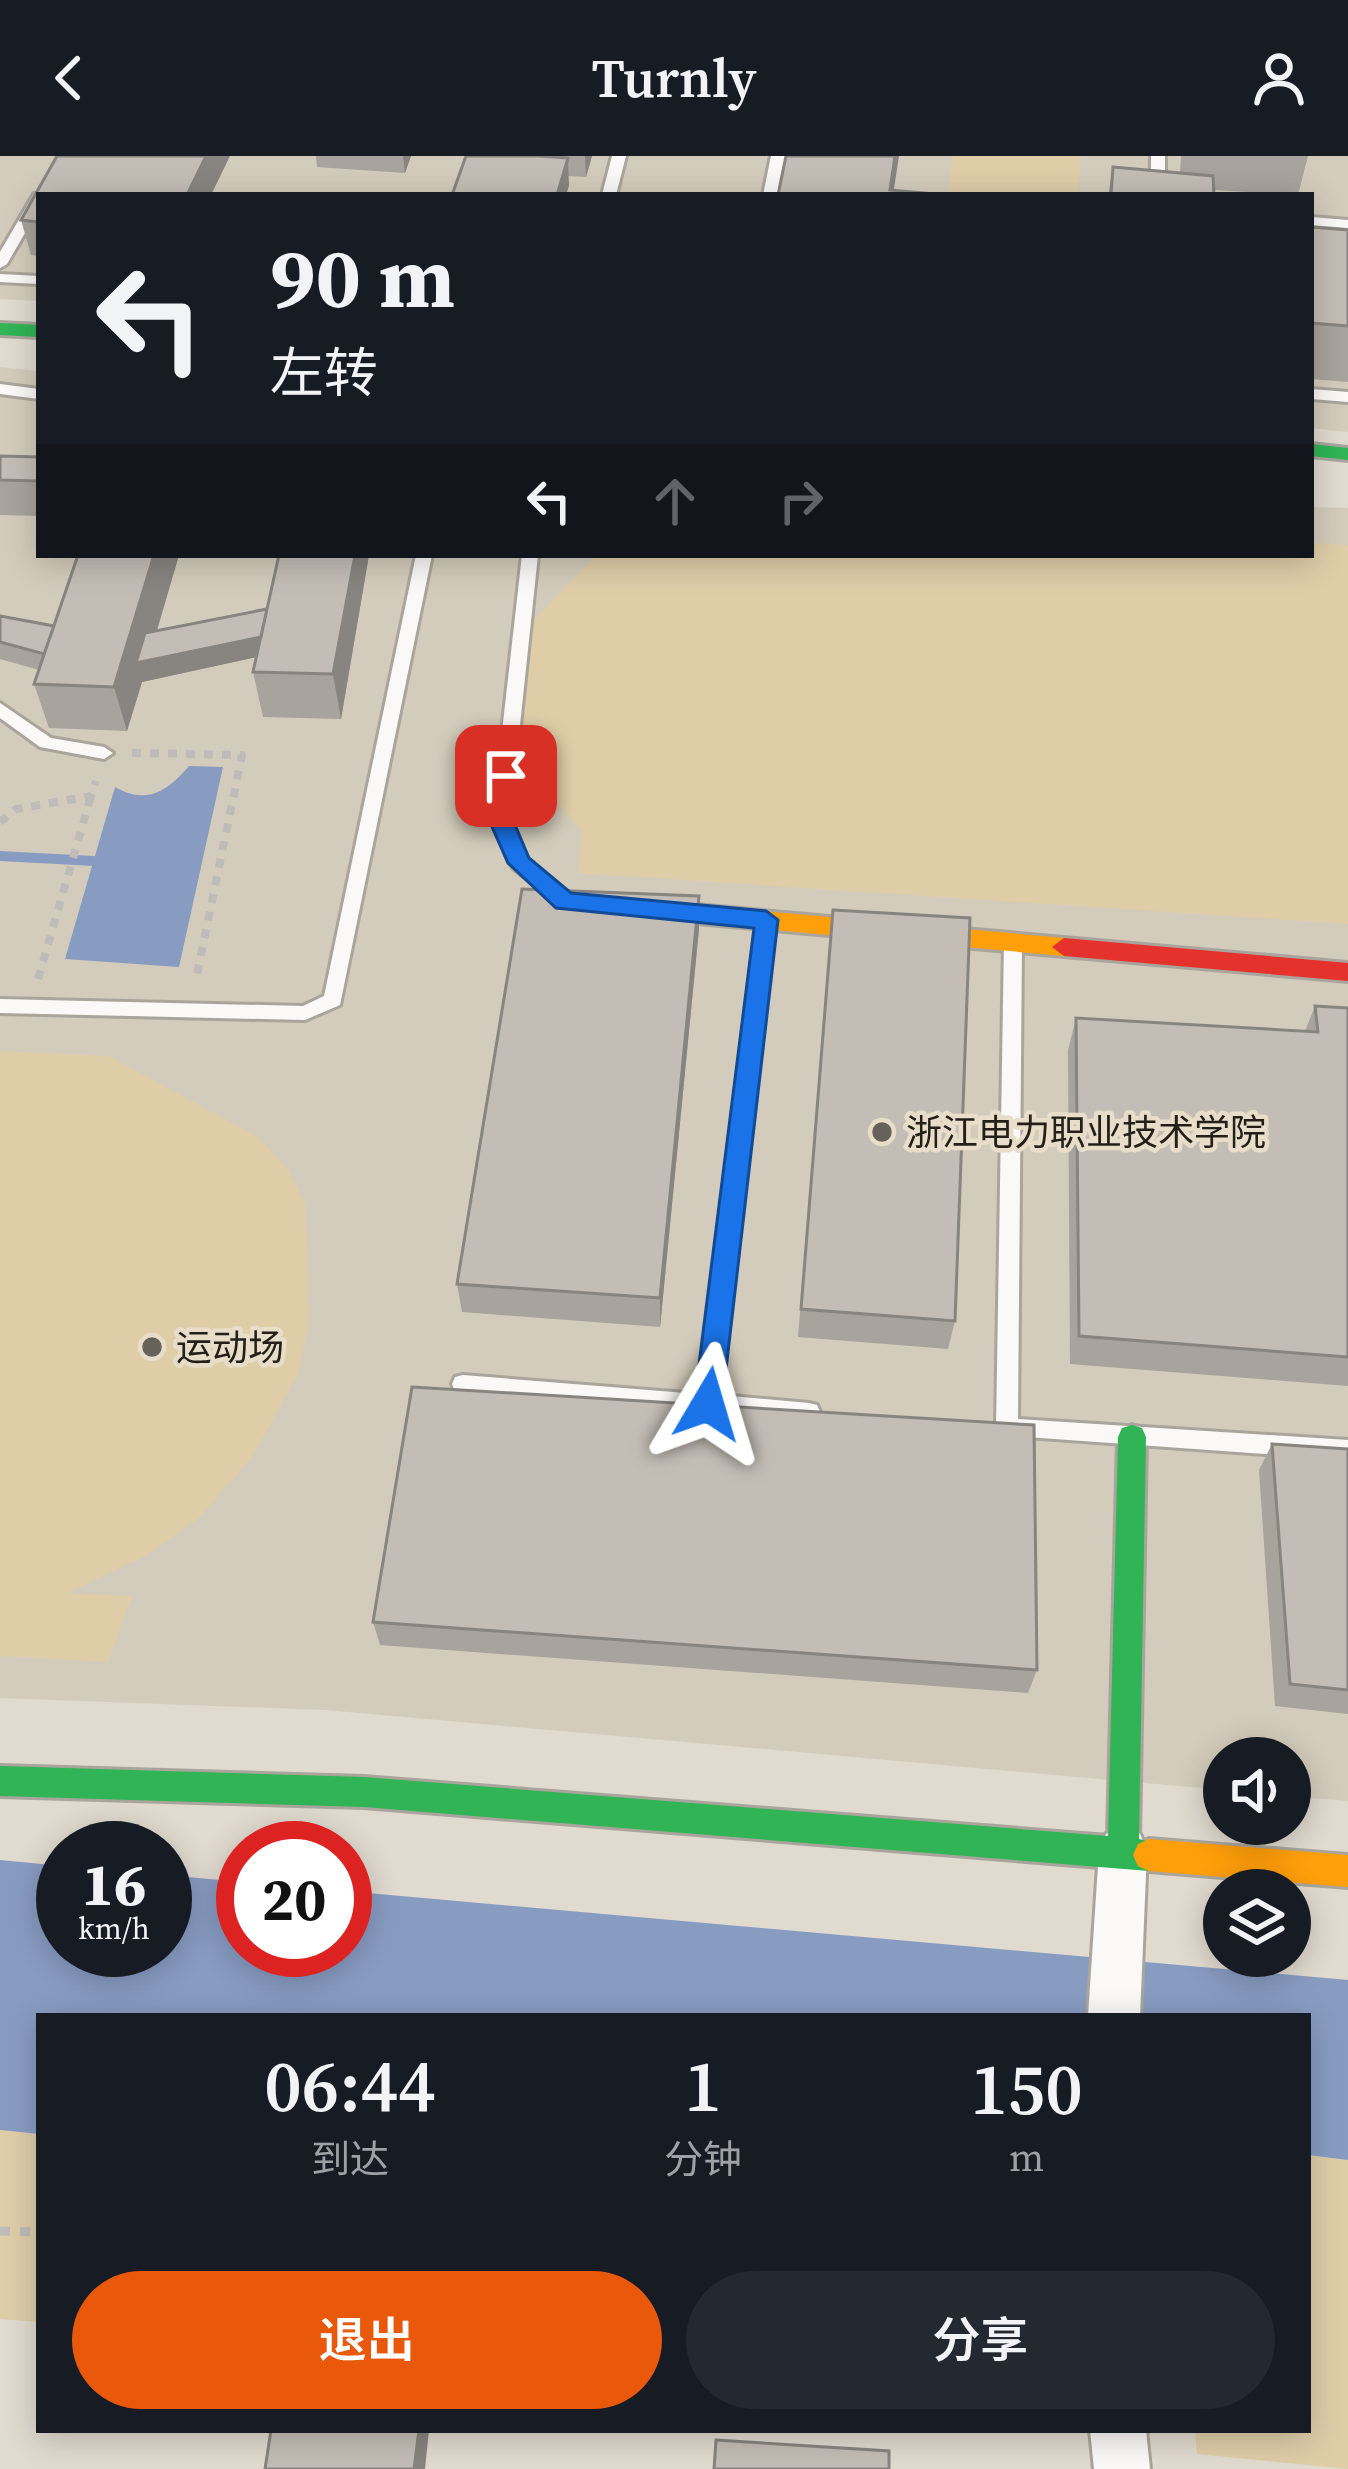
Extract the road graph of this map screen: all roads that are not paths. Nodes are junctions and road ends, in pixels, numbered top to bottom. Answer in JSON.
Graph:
{"nodes":[{"id":1,"x":619,"y":156,"type":"edge"},
{"id":2,"x":778,"y":156,"type":"edge"},
{"id":3,"x":1158,"y":156,"type":"edge"},
{"id":4,"x":52,"y":176,"type":"edge"},
{"id":5,"x":42,"y":192,"type":"edge"},
{"id":6,"x":609,"y":192,"type":"edge"},
{"id":7,"x":771,"y":192,"type":"edge"},
{"id":8,"x":1158,"y":192,"type":"edge"},
{"id":9,"x":36,"y":203,"type":"edge"},
{"id":10,"x":1314,"y":221,"type":"edge"},
{"id":11,"x":1348,"y":224,"type":"edge"},
{"id":12,"x":0,"y":264,"type":"edge"},
{"id":13,"x":0,"y":278,"type":"edge"},
{"id":14,"x":36,"y":280,"type":"edge"},
{"id":15,"x":0,"y":328,"type":"edge"},
{"id":16,"x":36,"y":332,"type":"edge"},
{"id":17,"x":0,"y":347,"type":"edge"},
{"id":18,"x":36,"y":350,"type":"edge"},
{"id":19,"x":0,"y":389,"type":"edge"},
{"id":20,"x":36,"y":394,"type":"edge"},
{"id":21,"x":1314,"y":394,"type":"edge"},
{"id":22,"x":1348,"y":398,"type":"edge"},
{"id":23,"x":1314,"y":450,"type":"edge"},
{"id":24,"x":1348,"y":454,"type":"edge"},
{"id":25,"x":1314,"y":465,"type":"edge"},
{"id":26,"x":1348,"y":468,"type":"edge"},
{"id":27,"x":423,"y":558,"type":"edge"},
{"id":28,"x":530,"y":558,"type":"edge"},
{"id":29,"x":0,"y":709,"type":"edge"},
{"id":30,"x":104,"y":752,"type":"road end"},
{"id":31,"x":565,"y":902,"type":"joint"},
{"id":32,"x":766,"y":920,"type":"junction"},
{"id":33,"x":1012,"y":942,"type":"junction"},
{"id":34,"x":1348,"y":972,"type":"edge"},
{"id":35,"x":0,"y":1006,"type":"edge"},
{"id":36,"x":463,"y":1384,"type":"dead end"},
{"id":37,"x":708,"y":1404,"type":"junction"},
{"id":38,"x":823,"y":1413,"type":"edge"},
{"id":39,"x":1132,"y":1437,"type":"junction"},
{"id":40,"x":1348,"y":1450,"type":"edge"},
{"id":41,"x":0,"y":1781,"type":"edge"},
{"id":42,"x":1124,"y":1851,"type":"junction"},
{"id":43,"x":1348,"y":1871,"type":"edge"},
{"id":44,"x":1114,"y":2013,"type":"edge"},
{"id":45,"x":1118,"y":2433,"type":"edge"},
{"id":46,"x":1122,"y":2469,"type":"edge"}],
"edges":[{"from":1,"to":6,"type":"lane"},
{"from":2,"to":7,"type":"lane"},
{"from":3,"to":8,"type":"lane"},
{"from":4,"to":5,"type":"lane"},
{"from":9,"to":12,"type":"lane"},
{"from":10,"to":11,"type":"lane"},
{"from":13,"to":14,"type":"lane"},
{"from":15,"to":16,"type":"street"},
{"from":17,"to":18,"type":"street"},
{"from":19,"to":20,"type":"lane"},
{"from":21,"to":22,"type":"lane"},
{"from":23,"to":24,"type":"street"},
{"from":25,"to":26,"type":"street"},
{"from":27,"to":35,"type":"lane"},
{"from":28,"to":31,"type":"lane"},
{"from":29,"to":30,"type":"lane"},
{"from":31,"to":32,"type":"street"},
{"from":32,"to":33,"type":"street"},
{"from":32,"to":37,"type":"lane"},
{"from":33,"to":34,"type":"street"},
{"from":33,"to":39,"type":"lane"},
{"from":36,"to":37,"type":"lane"},
{"from":37,"to":38,"type":"lane"},
{"from":39,"to":40,"type":"lane"},
{"from":39,"to":42,"type":"street"},
{"from":41,"to":42,"type":"street"},
{"from":42,"to":43,"type":"street"},
{"from":42,"to":44,"type":"street"},
{"from":45,"to":46,"type":"street"}]}
